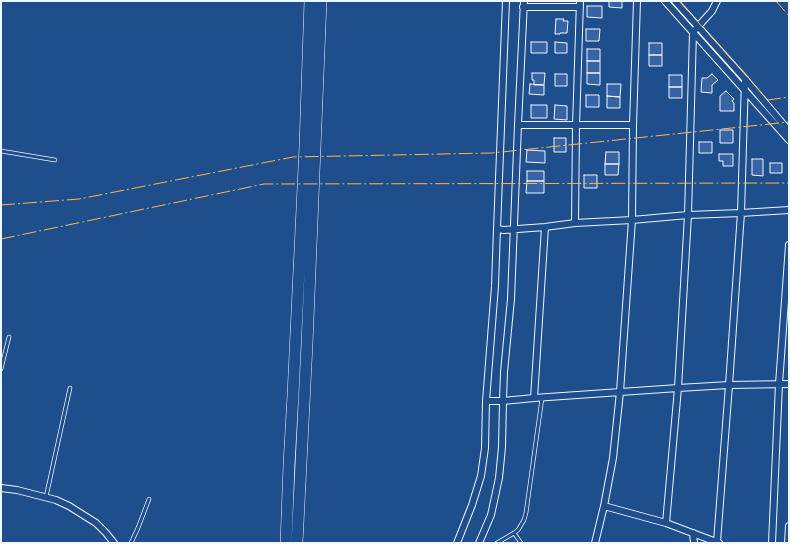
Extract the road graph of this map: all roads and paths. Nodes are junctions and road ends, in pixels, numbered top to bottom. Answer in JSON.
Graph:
{"nodes":[{"id":1,"x":310,"y":1,"type":"edge"},
{"id":2,"x":321,"y":1,"type":"edge"},
{"id":3,"x":506,"y":1,"type":"edge"},
{"id":4,"x":637,"y":1,"type":"edge"},
{"id":5,"x":665,"y":1,"type":"edge"},
{"id":6,"x":675,"y":1,"type":"edge"},
{"id":7,"x":717,"y":1,"type":"edge"},
{"id":8,"x":524,"y":4,"type":"edge"},
{"id":9,"x":580,"y":4,"type":"edge"},
{"id":10,"x":698,"y":26,"type":"junction"},
{"id":11,"x":693,"y":32,"type":"junction"},
{"id":12,"x":745,"y":79,"type":"junction"},
{"id":13,"x":745,"y":90,"type":"junction"},
{"id":14,"x":518,"y":125,"type":"junction"},
{"id":15,"x":633,"y":125,"type":"junction"},
{"id":16,"x":576,"y":126,"type":"junction"},
{"id":17,"x":789,"y":131,"type":"edge"},
{"id":18,"x":789,"y":140,"type":"edge"},
{"id":19,"x":1,"y":151,"type":"edge"},
{"id":20,"x":55,"y":160,"type":"dead end"},
{"id":21,"x":789,"y":210,"type":"edge"},
{"id":22,"x":741,"y":213,"type":"junction"},
{"id":23,"x":688,"y":215,"type":"junction"},
{"id":24,"x":632,"y":220,"type":"junction"},
{"id":25,"x":575,"y":223,"type":"junction"},
{"id":26,"x":545,"y":227,"type":"junction"},
{"id":27,"x":497,"y":229,"type":"junction"},
{"id":28,"x":514,"y":229,"type":"junction"},
{"id":29,"x":789,"y":244,"type":"edge"},
{"id":30,"x":9,"y":337,"type":"dead end"},
{"id":31,"x":1,"y":369,"type":"edge"},
{"id":32,"x":779,"y":384,"type":"junction"},
{"id":33,"x":789,"y":384,"type":"edge"},
{"id":34,"x":729,"y":385,"type":"junction"},
{"id":35,"x":70,"y":388,"type":"dead end"},
{"id":36,"x":678,"y":388,"type":"junction"},
{"id":37,"x":620,"y":392,"type":"junction"},
{"id":38,"x":542,"y":397,"type":"junction"},
{"id":39,"x":534,"y":398,"type":"junction"},
{"id":40,"x":486,"y":401,"type":"junction"},
{"id":41,"x":503,"y":401,"type":"junction"},
{"id":42,"x":1,"y":488,"type":"edge"},
{"id":43,"x":46,"y":497,"type":"junction"},
{"id":44,"x":149,"y":499,"type":"dead end"},
{"id":45,"x":604,"y":506,"type":"junction"},
{"id":46,"x":666,"y":523,"type":"junction"},
{"id":47,"x":789,"y":526,"type":"edge"},
{"id":48,"x":514,"y":533,"type":"junction"},
{"id":49,"x":692,"y":533,"type":"junction"},
{"id":50,"x":114,"y":543,"type":"edge"},
{"id":51,"x":131,"y":543,"type":"edge"},
{"id":52,"x":286,"y":543,"type":"edge"},
{"id":53,"x":297,"y":543,"type":"edge"},
{"id":54,"x":457,"y":543,"type":"edge"},
{"id":55,"x":479,"y":543,"type":"edge"},
{"id":56,"x":496,"y":543,"type":"edge"},
{"id":57,"x":521,"y":543,"type":"edge"},
{"id":58,"x":595,"y":543,"type":"edge"},
{"id":59,"x":694,"y":543,"type":"edge"},
{"id":60,"x":718,"y":543,"type":"edge"},
{"id":61,"x":772,"y":543,"type":"edge"},
{"id":62,"x":788,"y":543,"type":"edge"}],
"edges":[{"from":1,"to":52,"type":"highway"},
{"from":2,"to":53,"type":"highway"},
{"from":3,"to":27,"type":"street"},
{"from":4,"to":15,"type":"street"},
{"from":5,"to":11,"type":"street"},
{"from":6,"to":10,"type":"street"},
{"from":7,"to":10,"type":"street"},
{"from":8,"to":9,"type":"street"},
{"from":8,"to":14,"type":"street"},
{"from":9,"to":16,"type":"street"},
{"from":10,"to":11,"type":"street"},
{"from":10,"to":12,"type":"street"},
{"from":11,"to":13,"type":"street"},
{"from":11,"to":23,"type":"street"},
{"from":12,"to":13,"type":"street"},
{"from":12,"to":17,"type":"street"},
{"from":13,"to":18,"type":"street"},
{"from":13,"to":22,"type":"street"},
{"from":14,"to":16,"type":"street"},
{"from":14,"to":28,"type":"street"},
{"from":15,"to":16,"type":"street"},
{"from":15,"to":24,"type":"street"},
{"from":16,"to":25,"type":"street"},
{"from":19,"to":20,"type":"lane"},
{"from":21,"to":22,"type":"street"},
{"from":22,"to":23,"type":"street"},
{"from":22,"to":34,"type":"street"},
{"from":23,"to":24,"type":"street"},
{"from":23,"to":36,"type":"street"},
{"from":24,"to":25,"type":"street"},
{"from":24,"to":37,"type":"street"},
{"from":25,"to":26,"type":"street"},
{"from":26,"to":28,"type":"street"},
{"from":26,"to":39,"type":"street"},
{"from":27,"to":28,"type":"street"},
{"from":27,"to":40,"type":"street"},
{"from":28,"to":41,"type":"street"},
{"from":29,"to":32,"type":"street"},
{"from":30,"to":31,"type":"lane"},
{"from":32,"to":33,"type":"street"},
{"from":32,"to":34,"type":"street"},
{"from":32,"to":61,"type":"street"},
{"from":34,"to":36,"type":"street"},
{"from":34,"to":60,"type":"street"},
{"from":35,"to":43,"type":"lane"},
{"from":36,"to":37,"type":"street"},
{"from":36,"to":46,"type":"street"},
{"from":37,"to":38,"type":"street"},
{"from":37,"to":45,"type":"street"},
{"from":38,"to":39,"type":"street"},
{"from":38,"to":48,"type":"lane"},
{"from":39,"to":41,"type":"street"},
{"from":40,"to":41,"type":"street"},
{"from":40,"to":54,"type":"street"},
{"from":41,"to":55,"type":"street"},
{"from":42,"to":43,"type":"street"},
{"from":43,"to":50,"type":"street"},
{"from":44,"to":51,"type":"lane"},
{"from":45,"to":46,"type":"street"},
{"from":45,"to":58,"type":"street"},
{"from":46,"to":49,"type":"street"},
{"from":47,"to":62,"type":"street"},
{"from":48,"to":56,"type":"lane"},
{"from":48,"to":57,"type":"lane"},
{"from":49,"to":59,"type":"street"},
{"from":49,"to":60,"type":"street"}]}
